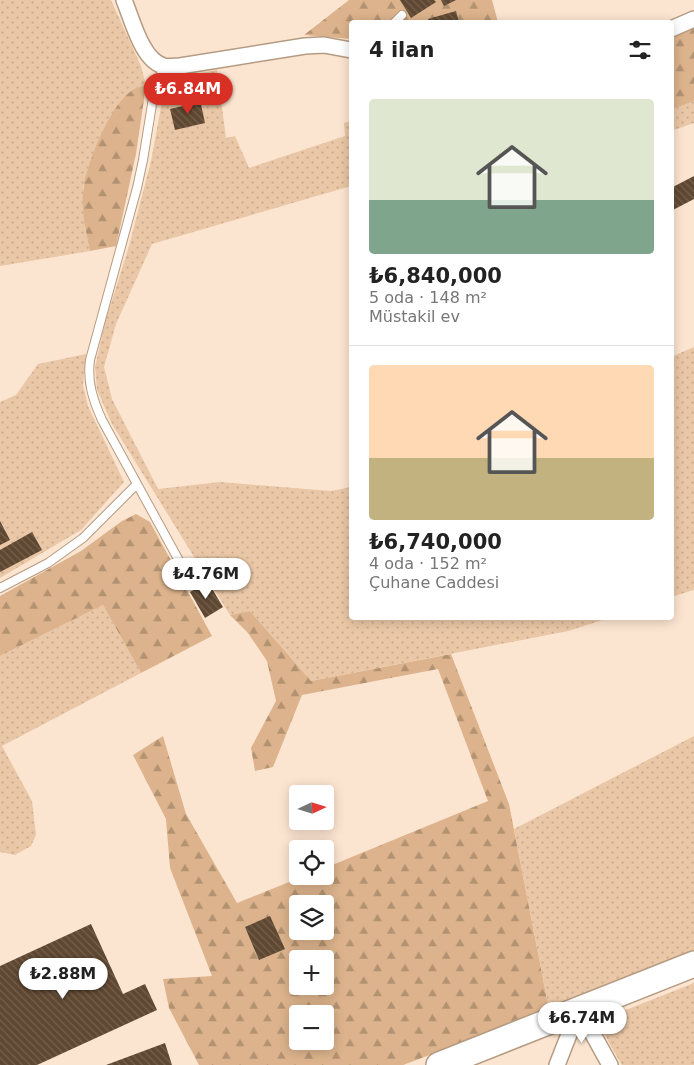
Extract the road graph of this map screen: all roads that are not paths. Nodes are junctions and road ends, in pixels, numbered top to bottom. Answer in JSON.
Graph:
{"nodes":[{"id":1,"x":124,"y":0,"type":"edge"},
{"id":2,"x":402,"y":15,"type":"dead end"},
{"id":3,"x":397,"y":20,"type":"edge"},
{"id":4,"x":694,"y":20,"type":"edge"},
{"id":5,"x":674,"y":28,"type":"edge"},
{"id":6,"x":349,"y":50,"type":"edge"},
{"id":7,"x":165,"y":66,"type":"junction"},
{"id":8,"x":137,"y":484,"type":"junction"},
{"id":9,"x":188,"y":576,"type":"dead end"},
{"id":10,"x":0,"y":588,"type":"edge"},
{"id":11,"x":694,"y":964,"type":"edge"},
{"id":12,"x":579,"y":1009,"type":"junction"},
{"id":13,"x":439,"y":1065,"type":"edge"},
{"id":14,"x":557,"y":1065,"type":"edge"},
{"id":15,"x":610,"y":1065,"type":"edge"}],
"edges":[{"from":1,"to":7,"type":"street"},
{"from":2,"to":3,"type":"lane"},
{"from":4,"to":5,"type":"street"},
{"from":6,"to":7,"type":"street"},
{"from":7,"to":8,"type":"lane"},
{"from":8,"to":9,"type":"lane"},
{"from":8,"to":10,"type":"lane"},
{"from":11,"to":12,"type":"main road"},
{"from":12,"to":13,"type":"main road"},
{"from":12,"to":14,"type":"street"},
{"from":12,"to":15,"type":"street"}]}
